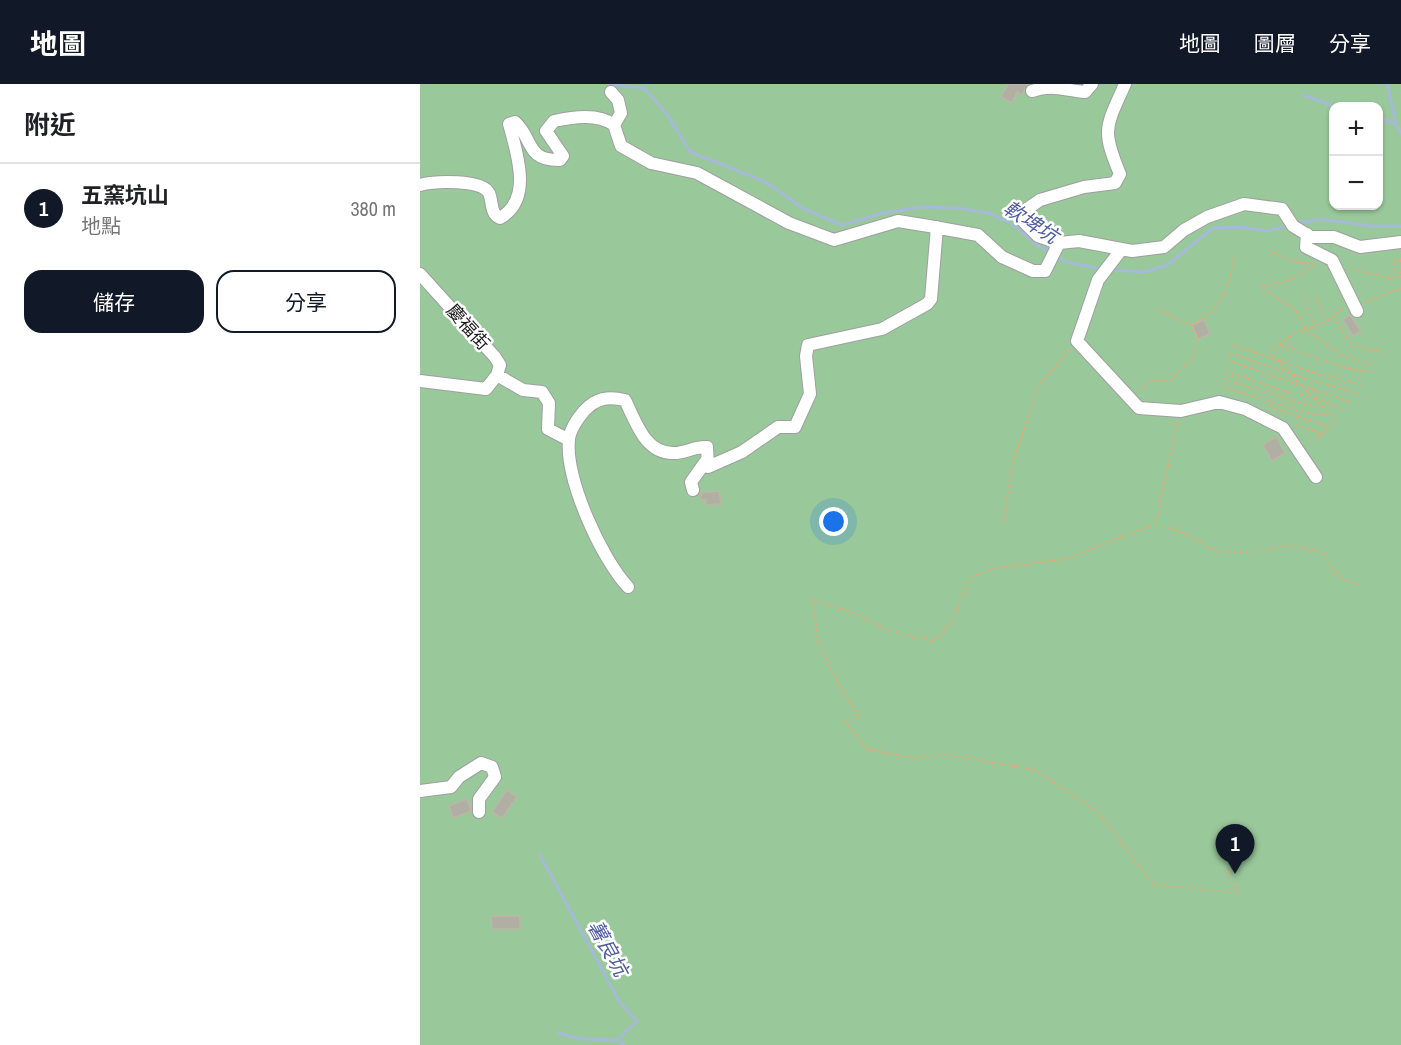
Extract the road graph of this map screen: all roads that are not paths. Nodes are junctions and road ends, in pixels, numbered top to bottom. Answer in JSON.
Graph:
{"nodes":[{"id":1,"x":1092,"y":84,"type":"edge"},
{"id":2,"x":1125,"y":84,"type":"edge"},
{"id":3,"x":1032,"y":91,"type":"dead end"},
{"id":4,"x":612,"y":92,"type":"dead end"},
{"id":5,"x":614,"y":125,"type":"junction"},
{"id":6,"x":420,"y":185,"type":"edge"},
{"id":7,"x":937,"y":227,"type":"junction"},
{"id":8,"x":1309,"y":236,"type":"junction"},
{"id":9,"x":1401,"y":242,"type":"edge"},
{"id":10,"x":1059,"y":243,"type":"junction"},
{"id":11,"x":1118,"y":255,"type":"junction"},
{"id":12,"x":420,"y":274,"type":"edge"},
{"id":13,"x":1356,"y":309,"type":"road end"},
{"id":14,"x":497,"y":375,"type":"junction"},
{"id":15,"x":420,"y":381,"type":"edge"},
{"id":16,"x":569,"y":440,"type":"junction"},
{"id":17,"x":706,"y":461,"type":"junction"},
{"id":18,"x":1316,"y":477,"type":"dead end"},
{"id":19,"x":693,"y":490,"type":"dead end"},
{"id":20,"x":628,"y":587,"type":"dead end"},
{"id":21,"x":420,"y":791,"type":"edge"},
{"id":22,"x":479,"y":812,"type":"dead end"}],
"edges":[{"from":1,"to":3,"type":"street"},
{"from":2,"to":10,"type":"street"},
{"from":4,"to":5,"type":"street"},
{"from":5,"to":6,"type":"street"},
{"from":5,"to":7,"type":"street"},
{"from":7,"to":10,"type":"street"},
{"from":7,"to":17,"type":"street"},
{"from":8,"to":9,"type":"street"},
{"from":8,"to":11,"type":"street"},
{"from":8,"to":13,"type":"street"},
{"from":10,"to":11,"type":"street"},
{"from":11,"to":18,"type":"street"},
{"from":12,"to":14,"type":"street","name":"慶福街"},
{"from":14,"to":15,"type":"street"},
{"from":14,"to":16,"type":"street"},
{"from":16,"to":17,"type":"street"},
{"from":16,"to":20,"type":"street"},
{"from":17,"to":19,"type":"street"},
{"from":21,"to":22,"type":"street"}]}
